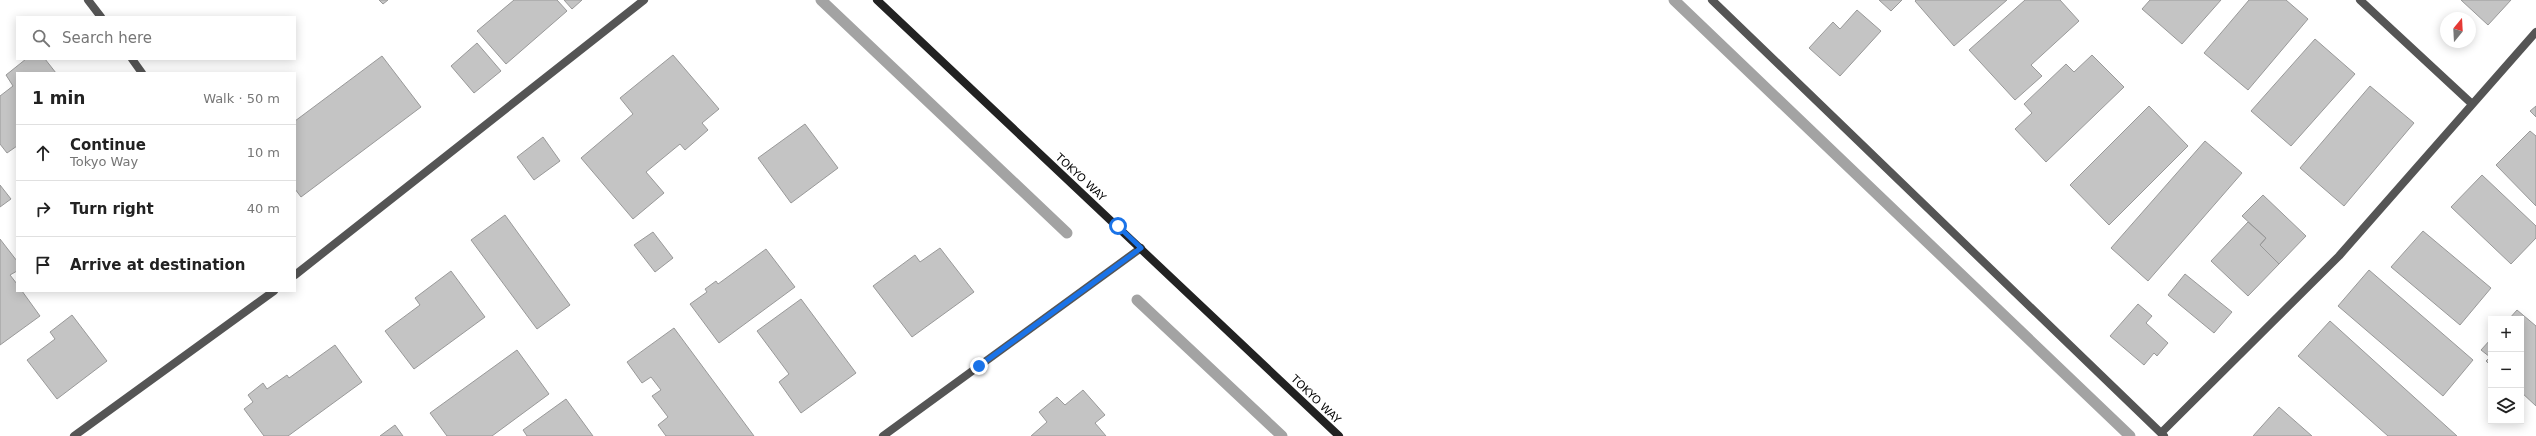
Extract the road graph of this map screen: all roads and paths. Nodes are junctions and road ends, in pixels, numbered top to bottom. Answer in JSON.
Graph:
{"nodes":[{"id":1,"x":88,"y":0,"type":"edge"},
{"id":2,"x":644,"y":0,"type":"edge"},
{"id":3,"x":877,"y":0,"type":"edge"},
{"id":4,"x":1712,"y":0,"type":"edge"},
{"id":5,"x":2360,"y":0,"type":"edge"},
{"id":6,"x":100,"y":16,"type":"edge"},
{"id":7,"x":2536,"y":32,"type":"edge"},
{"id":8,"x":133,"y":60,"type":"edge"},
{"id":9,"x":141,"y":72,"type":"edge"},
{"id":10,"x":2471,"y":103,"type":"junction"},
{"id":11,"x":1141,"y":248,"type":"junction"},
{"id":12,"x":296,"y":274,"type":"edge"},
{"id":13,"x":273,"y":292,"type":"edge"},
{"id":14,"x":2163,"y":434,"type":"edge"},
{"id":15,"x":74,"y":436,"type":"edge"},
{"id":16,"x":883,"y":436,"type":"edge"},
{"id":17,"x":1339,"y":436,"type":"edge"}],
"edges":[{"from":1,"to":6,"type":"street"},
{"from":2,"to":12,"type":"street"},
{"from":3,"to":11,"type":"main road","name":"TOKYO WAY"},
{"from":4,"to":14,"type":"street"},
{"from":5,"to":10,"type":"street"},
{"from":7,"to":10,"type":"street"},
{"from":8,"to":9,"type":"street"},
{"from":10,"to":14,"type":"street"},
{"from":11,"to":16,"type":"street"},
{"from":11,"to":17,"type":"main road","name":"TOKYO WAY"},
{"from":13,"to":15,"type":"street"}]}
